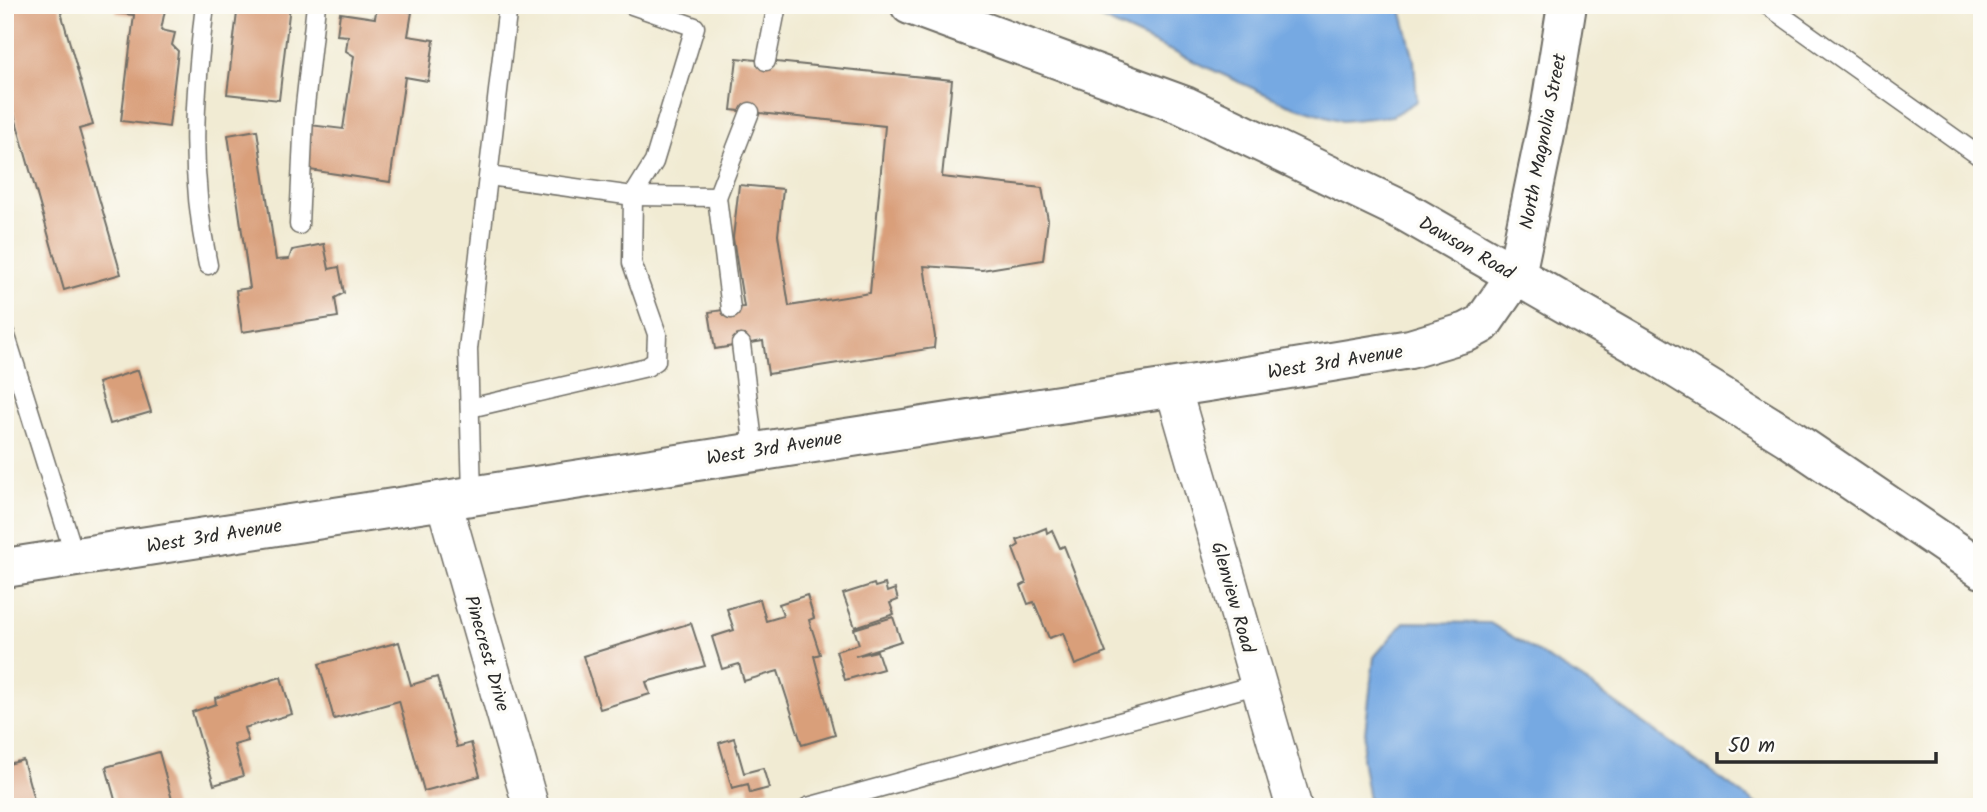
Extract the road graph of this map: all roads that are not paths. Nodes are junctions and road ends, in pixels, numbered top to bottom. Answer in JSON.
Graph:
{"nodes":[{"id":1,"x":205,"y":5,"type":"edge"},
{"id":2,"x":316,"y":5,"type":"edge"},
{"id":3,"x":508,"y":5,"type":"edge"},
{"id":4,"x":632,"y":5,"type":"edge"},
{"id":5,"x":777,"y":5,"type":"edge"},
{"id":6,"x":911,"y":5,"type":"edge"},
{"id":7,"x":1567,"y":5,"type":"edge"},
{"id":8,"x":1768,"y":5,"type":"edge"},
{"id":9,"x":766,"y":61,"type":"dead end"},
{"id":10,"x":750,"y":112,"type":"dead end"},
{"id":11,"x":1982,"y":158,"type":"edge"},
{"id":12,"x":489,"y":176,"type":"junction"},
{"id":13,"x":633,"y":196,"type":"junction"},
{"id":14,"x":717,"y":197,"type":"junction"},
{"id":15,"x":299,"y":225,"type":"dead end"},
{"id":16,"x":208,"y":265,"type":"dead end"},
{"id":17,"x":1516,"y":275,"type":"junction"},
{"id":18,"x":731,"y":309,"type":"dead end"},
{"id":19,"x":5,"y":333,"type":"edge"},
{"id":20,"x":741,"y":344,"type":"dead end"},
{"id":21,"x":1173,"y":388,"type":"junction"},
{"id":22,"x":470,"y":408,"type":"junction"},
{"id":23,"x":754,"y":450,"type":"junction"},
{"id":24,"x":457,"y":497,"type":"junction"},
{"id":25,"x":75,"y":557,"type":"junction"},
{"id":26,"x":5,"y":568,"type":"edge"},
{"id":27,"x":1982,"y":569,"type":"edge"},
{"id":28,"x":1259,"y":684,"type":"junction"},
{"id":29,"x":531,"y":807,"type":"edge"},
{"id":30,"x":808,"y":807,"type":"edge"},
{"id":31,"x":1294,"y":807,"type":"edge"}],
"edges":[{"from":1,"to":16,"type":"lane"},
{"from":2,"to":15,"type":"lane"},
{"from":3,"to":12,"type":"lane"},
{"from":4,"to":13,"type":"lane"},
{"from":5,"to":9,"type":"lane"},
{"from":6,"to":17,"type":"street","name":"Dawson Road"},
{"from":7,"to":17,"type":"street","name":"North Magnolia Street"},
{"from":8,"to":11,"type":"lane"},
{"from":10,"to":14,"type":"lane"},
{"from":12,"to":13,"type":"lane"},
{"from":12,"to":22,"type":"lane"},
{"from":13,"to":14,"type":"lane"},
{"from":13,"to":22,"type":"lane"},
{"from":14,"to":18,"type":"lane"},
{"from":17,"to":21,"type":"street","name":"West 3rd Avenue"},
{"from":17,"to":27,"type":"street","name":"Dawson Road"},
{"from":19,"to":25,"type":"lane"},
{"from":20,"to":23,"type":"lane"},
{"from":21,"to":23,"type":"street","name":"West 3rd Avenue"},
{"from":21,"to":28,"type":"street","name":"Glenview Road"},
{"from":22,"to":24,"type":"lane"},
{"from":23,"to":24,"type":"street","name":"West 3rd Avenue"},
{"from":24,"to":25,"type":"street","name":"West 3rd Avenue"},
{"from":24,"to":29,"type":"street","name":"Pinecrest Drive"},
{"from":25,"to":26,"type":"street","name":"West 3rd Avenue"},
{"from":28,"to":30,"type":"lane"},
{"from":28,"to":31,"type":"street","name":"Glenview Road"}]}
